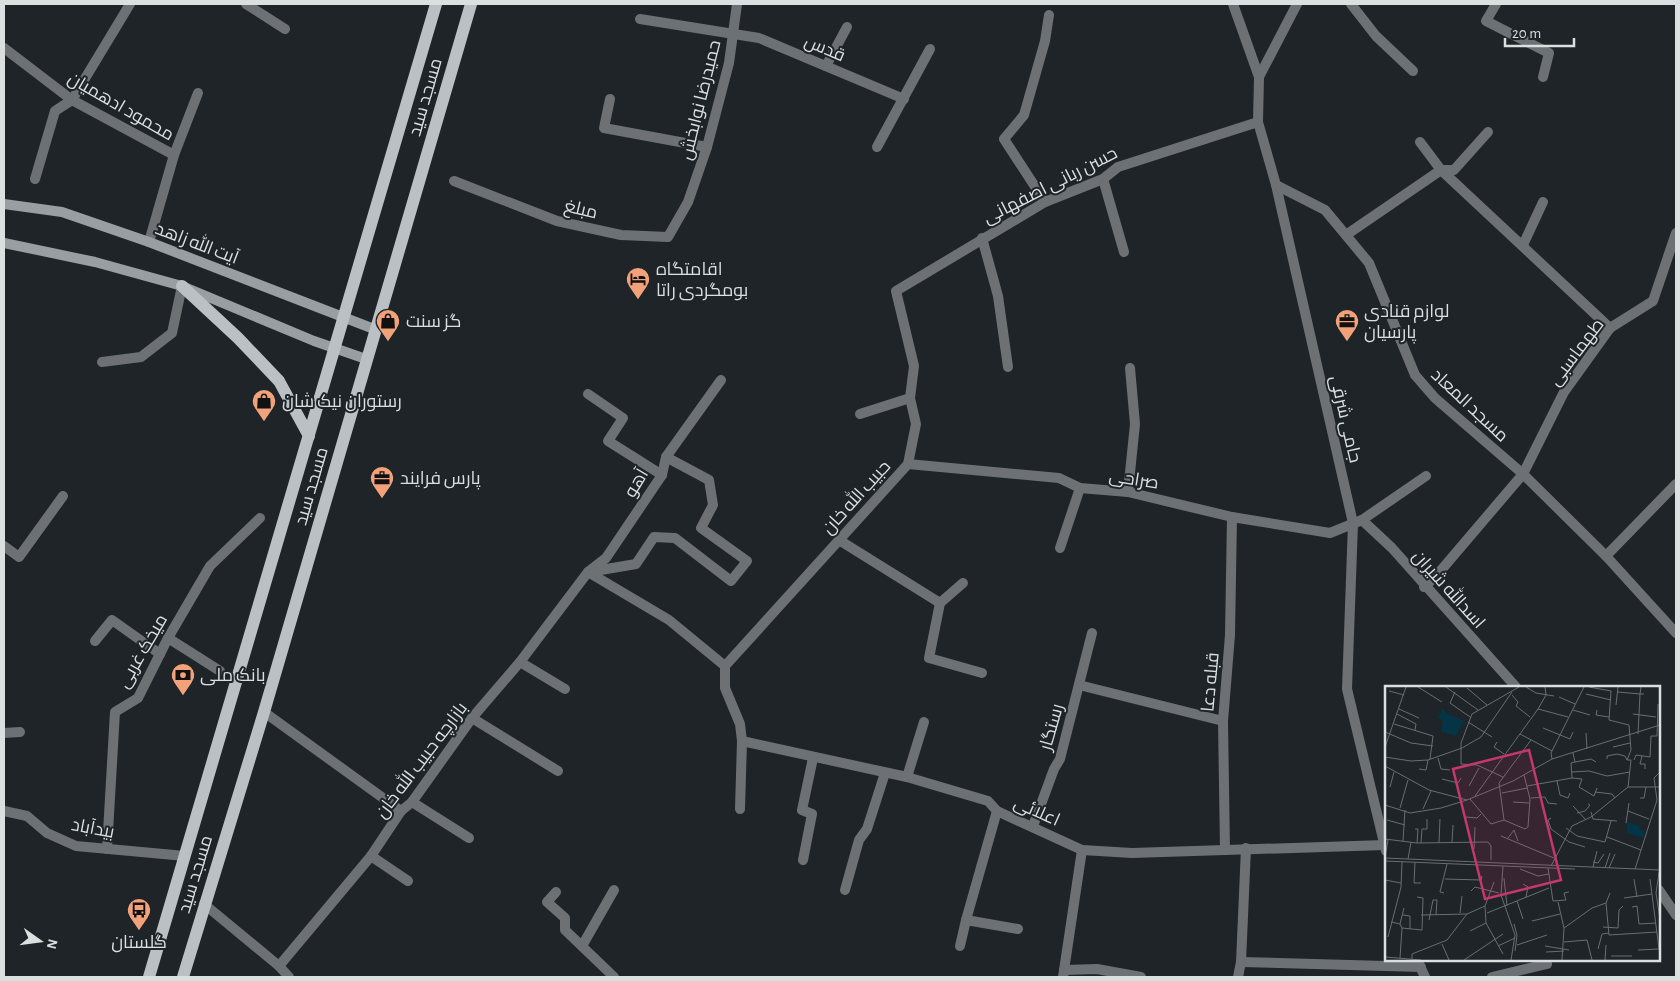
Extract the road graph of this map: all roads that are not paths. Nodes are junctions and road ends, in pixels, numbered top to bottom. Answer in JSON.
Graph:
{"nodes":[{"id":1,"x":130,"y":4,"type":"edge"},
{"id":2,"x":246,"y":4,"type":"edge"},
{"id":3,"x":436,"y":4,"type":"edge"},
{"id":4,"x":470,"y":4,"type":"edge"},
{"id":5,"x":736,"y":4,"type":"edge"},
{"id":6,"x":1233,"y":4,"type":"edge"},
{"id":7,"x":1297,"y":4,"type":"edge"},
{"id":8,"x":1352,"y":4,"type":"edge"},
{"id":9,"x":1496,"y":4,"type":"edge"},
{"id":10,"x":1049,"y":15,"type":"dead end"},
{"id":11,"x":640,"y":19,"type":"dead end"},
{"id":12,"x":847,"y":27,"type":"dead end"},
{"id":13,"x":285,"y":29,"type":"dead end"},
{"id":14,"x":733,"y":33,"type":"junction"},
{"id":15,"x":4,"y":48,"type":"edge"},
{"id":16,"x":930,"y":50,"type":"dead end"},
{"id":17,"x":826,"y":66,"type":"junction"},
{"id":18,"x":1412,"y":71,"type":"dead end"},
{"id":19,"x":1259,"y":77,"type":"junction"},
{"id":20,"x":1543,"y":77,"type":"dead end"},
{"id":21,"x":198,"y":93,"type":"dead end"},
{"id":22,"x":610,"y":99,"type":"dead end"},
{"id":23,"x":904,"y":99,"type":"junction"},
{"id":24,"x":72,"y":100,"type":"junction"},
{"id":25,"x":1258,"y":122,"type":"junction"},
{"id":26,"x":1488,"y":132,"type":"dead end"},
{"id":27,"x":1420,"y":142,"type":"dead end"},
{"id":28,"x":707,"y":147,"type":"junction"},
{"id":29,"x":877,"y":147,"type":"dead end"},
{"id":30,"x":174,"y":155,"type":"junction"},
{"id":31,"x":1441,"y":170,"type":"junction"},
{"id":32,"x":36,"y":179,"type":"dead end"},
{"id":33,"x":1103,"y":179,"type":"junction"},
{"id":34,"x":454,"y":181,"type":"dead end"},
{"id":35,"x":1276,"y":185,"type":"junction"},
{"id":36,"x":688,"y":202,"type":"joint"},
{"id":37,"x":1045,"y":202,"type":"junction"},
{"id":38,"x":1543,"y":202,"type":"dead end"},
{"id":39,"x":4,"y":204,"type":"edge"},
{"id":40,"x":1676,"y":233,"type":"edge"},
{"id":41,"x":1346,"y":235,"type":"junction"},
{"id":42,"x":982,"y":238,"type":"junction"},
{"id":43,"x":149,"y":242,"type":"junction"},
{"id":44,"x":4,"y":243,"type":"edge"},
{"id":45,"x":1523,"y":245,"type":"junction"},
{"id":46,"x":1124,"y":252,"type":"dead end"},
{"id":47,"x":182,"y":286,"type":"junction"},
{"id":48,"x":896,"y":292,"type":"joint"},
{"id":49,"x":343,"y":317,"type":"junction"},
{"id":50,"x":374,"y":328,"type":"junction"},
{"id":51,"x":1610,"y":328,"type":"junction"},
{"id":52,"x":334,"y":348,"type":"junction"},
{"id":53,"x":366,"y":359,"type":"junction"},
{"id":54,"x":102,"y":362,"type":"dead end"},
{"id":55,"x":1008,"y":367,"type":"dead end"},
{"id":56,"x":1130,"y":368,"type":"dead end"},
{"id":57,"x":721,"y":380,"type":"dead end"},
{"id":58,"x":588,"y":394,"type":"dead end"},
{"id":59,"x":910,"y":398,"type":"junction"},
{"id":60,"x":860,"y":414,"type":"dead end"},
{"id":61,"x":308,"y":436,"type":"junction"},
{"id":62,"x":666,"y":457,"type":"junction"},
{"id":63,"x":908,"y":464,"type":"junction"},
{"id":64,"x":1523,"y":474,"type":"junction"},
{"id":65,"x":662,"y":475,"type":"junction"},
{"id":66,"x":1426,"y":476,"type":"dead end"},
{"id":67,"x":1676,"y":484,"type":"edge"},
{"id":68,"x":1080,"y":488,"type":"junction"},
{"id":69,"x":1128,"y":492,"type":"junction"},
{"id":70,"x":63,"y":496,"type":"dead end"},
{"id":71,"x":1232,"y":517,"type":"junction"},
{"id":72,"x":260,"y":518,"type":"dead end"},
{"id":73,"x":1358,"y":521,"type":"junction"},
{"id":74,"x":839,"y":540,"type":"junction"},
{"id":75,"x":4,"y":546,"type":"edge"},
{"id":76,"x":1060,"y":548,"type":"dead end"},
{"id":77,"x":1606,"y":556,"type":"junction"},
{"id":78,"x":588,"y":572,"type":"junction"},
{"id":79,"x":963,"y":583,"type":"dead end"},
{"id":80,"x":1424,"y":587,"type":"junction"},
{"id":81,"x":940,"y":603,"type":"junction"},
{"id":82,"x":1676,"y":633,"type":"edge"},
{"id":83,"x":1092,"y":634,"type":"dead end"},
{"id":84,"x":168,"y":638,"type":"junction"},
{"id":85,"x":95,"y":641,"type":"dead end"},
{"id":86,"x":160,"y":654,"type":"junction"},
{"id":87,"x":520,"y":662,"type":"junction"},
{"id":88,"x":725,"y":666,"type":"junction"},
{"id":89,"x":220,"y":671,"type":"dead end"},
{"id":90,"x":982,"y":673,"type":"dead end"},
{"id":91,"x":1079,"y":685,"type":"junction"},
{"id":92,"x":1515,"y":686,"type":"edge"},
{"id":93,"x":565,"y":689,"type":"dead end"},
{"id":94,"x":264,"y":712,"type":"junction"},
{"id":95,"x":472,"y":718,"type":"junction"},
{"id":96,"x":924,"y":722,"type":"dead end"},
{"id":97,"x":1222,"y":722,"type":"junction"},
{"id":98,"x":4,"y":732,"type":"edge"},
{"id":99,"x":20,"y":732,"type":"dead end"},
{"id":100,"x":742,"y":741,"type":"junction"},
{"id":101,"x":813,"y":758,"type":"junction"},
{"id":102,"x":558,"y":771,"type":"dead end"},
{"id":103,"x":885,"y":773,"type":"junction"},
{"id":104,"x":907,"y":777,"type":"junction"},
{"id":105,"x":412,"y":802,"type":"junction"},
{"id":106,"x":740,"y":809,"type":"dead end"},
{"id":107,"x":4,"y":811,"type":"edge"},
{"id":108,"x":401,"y":811,"type":"junction"},
{"id":109,"x":997,"y":812,"type":"junction"},
{"id":110,"x":1033,"y":826,"type":"junction"},
{"id":111,"x":469,"y":838,"type":"dead end"},
{"id":112,"x":1385,"y":844,"type":"edge"},
{"id":113,"x":1246,"y":848,"type":"junction"},
{"id":114,"x":1385,"y":848,"type":"edge"},
{"id":115,"x":107,"y":849,"type":"junction"},
{"id":116,"x":1082,"y":850,"type":"junction"},
{"id":117,"x":1225,"y":850,"type":"junction"},
{"id":118,"x":185,"y":856,"type":"junction"},
{"id":119,"x":371,"y":856,"type":"junction"},
{"id":120,"x":803,"y":860,"type":"dead end"},
{"id":121,"x":408,"y":881,"type":"dead end"},
{"id":122,"x":614,"y":890,"type":"dead end"},
{"id":123,"x":845,"y":890,"type":"dead end"},
{"id":124,"x":1660,"y":891,"type":"edge"},
{"id":125,"x":556,"y":892,"type":"dead end"},
{"id":126,"x":204,"y":904,"type":"junction"},
{"id":127,"x":1676,"y":915,"type":"edge"},
{"id":128,"x":966,"y":920,"type":"junction"},
{"id":129,"x":1018,"y":929,"type":"dead end"},
{"id":130,"x":582,"y":946,"type":"junction"},
{"id":131,"x":960,"y":946,"type":"dead end"},
{"id":132,"x":1241,"y":962,"type":"junction"},
{"id":133,"x":1547,"y":964,"type":"dead end"},
{"id":134,"x":279,"y":966,"type":"junction"},
{"id":135,"x":1421,"y":968,"type":"edge"},
{"id":136,"x":1064,"y":974,"type":"edge"},
{"id":137,"x":148,"y":977,"type":"edge"},
{"id":138,"x":183,"y":977,"type":"edge"},
{"id":139,"x":289,"y":977,"type":"edge"},
{"id":140,"x":614,"y":977,"type":"edge"},
{"id":141,"x":1142,"y":977,"type":"edge"},
{"id":142,"x":1238,"y":977,"type":"edge"},
{"id":143,"x":1492,"y":977,"type":"edge"}],
"edges":[{"from":1,"to":24,"type":"street"},
{"from":2,"to":13,"type":"street"},
{"from":3,"to":49,"type":"main road","name":"مسجد سید"},
{"from":4,"to":50,"type":"main road","name":"مسجد سید"},
{"from":5,"to":14,"type":"street","name":"حمیدرضا نوابخش"},
{"from":6,"to":19,"type":"street"},
{"from":7,"to":19,"type":"street","name":"جامی شرقی"},
{"from":8,"to":18,"type":"street"},
{"from":9,"to":20,"type":"street"},
{"from":10,"to":37,"type":"street"},
{"from":11,"to":14,"type":"street","name":"قدس"},
{"from":12,"to":17,"type":"street"},
{"from":14,"to":17,"type":"street","name":"قدس"},
{"from":14,"to":28,"type":"street","name":"حمیدرضا نوابخش"},
{"from":15,"to":24,"type":"street","name":"محمود ادهمیان"},
{"from":16,"to":23,"type":"street"},
{"from":17,"to":23,"type":"street","name":"قدس"},
{"from":19,"to":25,"type":"street","name":"جامی شرقی"},
{"from":21,"to":30,"type":"street"},
{"from":22,"to":28,"type":"street"},
{"from":23,"to":29,"type":"street"},
{"from":24,"to":30,"type":"street","name":"محمود ادهمیان"},
{"from":24,"to":32,"type":"street"},
{"from":25,"to":33,"type":"street","name":"حسن ربانی اصفهانی"},
{"from":25,"to":35,"type":"street","name":"جامی شرقی"},
{"from":26,"to":31,"type":"street"},
{"from":27,"to":31,"type":"street"},
{"from":28,"to":36,"type":"street","name":"حمیدرضا نوابخش"},
{"from":30,"to":43,"type":"street"},
{"from":31,"to":41,"type":"street"},
{"from":31,"to":45,"type":"street"},
{"from":33,"to":37,"type":"street","name":"حسن ربانی اصفهانی"},
{"from":33,"to":46,"type":"street"},
{"from":34,"to":36,"type":"street","name":"مبلغ"},
{"from":35,"to":41,"type":"street","name":"مسجد المعاد"},
{"from":35,"to":73,"type":"street","name":"جامی شرقی"},
{"from":37,"to":42,"type":"street","name":"حسن ربانی اصفهانی"},
{"from":38,"to":45,"type":"street"},
{"from":39,"to":43,"type":"main road","name":"آیت الله زاهد"},
{"from":40,"to":51,"type":"street","name":"طهماسبی"},
{"from":41,"to":64,"type":"street","name":"مسجد المعاد"},
{"from":42,"to":48,"type":"street","name":"حسن ربانی اصفهانی"},
{"from":42,"to":55,"type":"street"},
{"from":43,"to":49,"type":"main road","name":"آیت الله زاهد"},
{"from":44,"to":47,"type":"main road"},
{"from":45,"to":51,"type":"street"},
{"from":47,"to":52,"type":"main road"},
{"from":47,"to":54,"type":"street"},
{"from":47,"to":61,"type":"main road"},
{"from":48,"to":59,"type":"street","name":"حبیب الله خان"},
{"from":49,"to":50,"type":"main road","name":"آیت الله زاهد"},
{"from":49,"to":52,"type":"main road","name":"مسجد سید"},
{"from":50,"to":53,"type":"main road","name":"مسجد سید"},
{"from":51,"to":64,"type":"street","name":"طهماسبی"},
{"from":52,"to":53,"type":"main road"},
{"from":52,"to":61,"type":"main road","name":"مسجد سید"},
{"from":53,"to":94,"type":"main road","name":"مسجد سید"},
{"from":56,"to":69,"type":"street"},
{"from":57,"to":62,"type":"street","name":"آهو"},
{"from":58,"to":65,"type":"street"},
{"from":59,"to":60,"type":"street"},
{"from":59,"to":63,"type":"street","name":"حبیب الله خان"},
{"from":61,"to":118,"type":"main road","name":"مسجد سید"},
{"from":62,"to":65,"type":"street","name":"آهو"},
{"from":62,"to":78,"type":"street"},
{"from":63,"to":68,"type":"street","name":"صراحی"},
{"from":63,"to":74,"type":"street","name":"حبیب الله خان"},
{"from":64,"to":77,"type":"street","name":"مسجد المعاد"},
{"from":64,"to":80,"type":"street","name":"طهماسبی"},
{"from":65,"to":78,"type":"street","name":"آهو"},
{"from":66,"to":73,"type":"street","name":"صراحی"},
{"from":67,"to":77,"type":"street"},
{"from":68,"to":69,"type":"street","name":"صراحی"},
{"from":68,"to":76,"type":"street"},
{"from":69,"to":71,"type":"street","name":"صراحی"},
{"from":70,"to":75,"type":"street"},
{"from":71,"to":73,"type":"street","name":"صراحی"},
{"from":71,"to":97,"type":"street","name":"قبله دعا"},
{"from":72,"to":84,"type":"street","name":"میخک غربی"},
{"from":73,"to":80,"type":"street","name":"اسدالله شیران"},
{"from":73,"to":112,"type":"street","name":"جامی شرقی"},
{"from":74,"to":81,"type":"street"},
{"from":74,"to":88,"type":"street","name":"حبیب الله خان"},
{"from":77,"to":82,"type":"street","name":"مسجد المعاد"},
{"from":78,"to":87,"type":"street","name":"بازارچه حبیب الله خان"},
{"from":78,"to":88,"type":"street"},
{"from":79,"to":81,"type":"street"},
{"from":80,"to":92,"type":"street","name":"اسدالله شیران"},
{"from":81,"to":90,"type":"street"},
{"from":83,"to":91,"type":"street","name":"رستگار"},
{"from":84,"to":86,"type":"street","name":"میخک غربی"},
{"from":84,"to":89,"type":"street"},
{"from":85,"to":86,"type":"street"},
{"from":86,"to":115,"type":"street","name":"میخک غربی"},
{"from":87,"to":93,"type":"street"},
{"from":87,"to":95,"type":"street","name":"بازارچه حبیب الله خان"},
{"from":88,"to":100,"type":"street"},
{"from":91,"to":97,"type":"street"},
{"from":91,"to":110,"type":"street","name":"رستگار"},
{"from":94,"to":108,"type":"street"},
{"from":94,"to":126,"type":"main road","name":"مسجد سید"},
{"from":95,"to":102,"type":"street"},
{"from":95,"to":105,"type":"street","name":"بازارچه حبیب الله خان"},
{"from":96,"to":104,"type":"street"},
{"from":97,"to":117,"type":"street","name":"قبله دعا"},
{"from":98,"to":99,"type":"street"},
{"from":100,"to":101,"type":"street","name":"اعلائی"},
{"from":100,"to":106,"type":"street"},
{"from":101,"to":103,"type":"street","name":"اعلائی"},
{"from":101,"to":120,"type":"street"},
{"from":103,"to":104,"type":"street","name":"اعلائی"},
{"from":103,"to":123,"type":"street"},
{"from":104,"to":109,"type":"street","name":"اعلائی"},
{"from":105,"to":108,"type":"street","name":"بازارچه حبیب الله خان"},
{"from":105,"to":111,"type":"street"},
{"from":107,"to":115,"type":"street","name":"بیدآباد"},
{"from":108,"to":119,"type":"street","name":"بازارچه حبیب الله خان"},
{"from":109,"to":110,"type":"street","name":"اعلائی"},
{"from":109,"to":128,"type":"street"},
{"from":110,"to":116,"type":"street","name":"اعلائی"},
{"from":113,"to":114,"type":"street","name":"اعلائی"},
{"from":113,"to":117,"type":"street","name":"اعلائی"},
{"from":113,"to":132,"type":"street"},
{"from":115,"to":118,"type":"street","name":"بیدآباد"},
{"from":116,"to":117,"type":"street","name":"اعلائی"},
{"from":116,"to":136,"type":"street"},
{"from":118,"to":137,"type":"main road","name":"مسجد سید"},
{"from":119,"to":121,"type":"street"},
{"from":119,"to":134,"type":"street","name":"بازارچه حبیب الله خان"},
{"from":122,"to":130,"type":"street"},
{"from":124,"to":127,"type":"street"},
{"from":125,"to":130,"type":"street"},
{"from":126,"to":134,"type":"street"},
{"from":126,"to":138,"type":"main road","name":"مسجد سید"},
{"from":128,"to":129,"type":"street"},
{"from":128,"to":131,"type":"street"},
{"from":130,"to":140,"type":"street"},
{"from":132,"to":135,"type":"street"},
{"from":132,"to":142,"type":"street"},
{"from":133,"to":143,"type":"street"},
{"from":134,"to":139,"type":"street"},
{"from":136,"to":141,"type":"street"}]}
